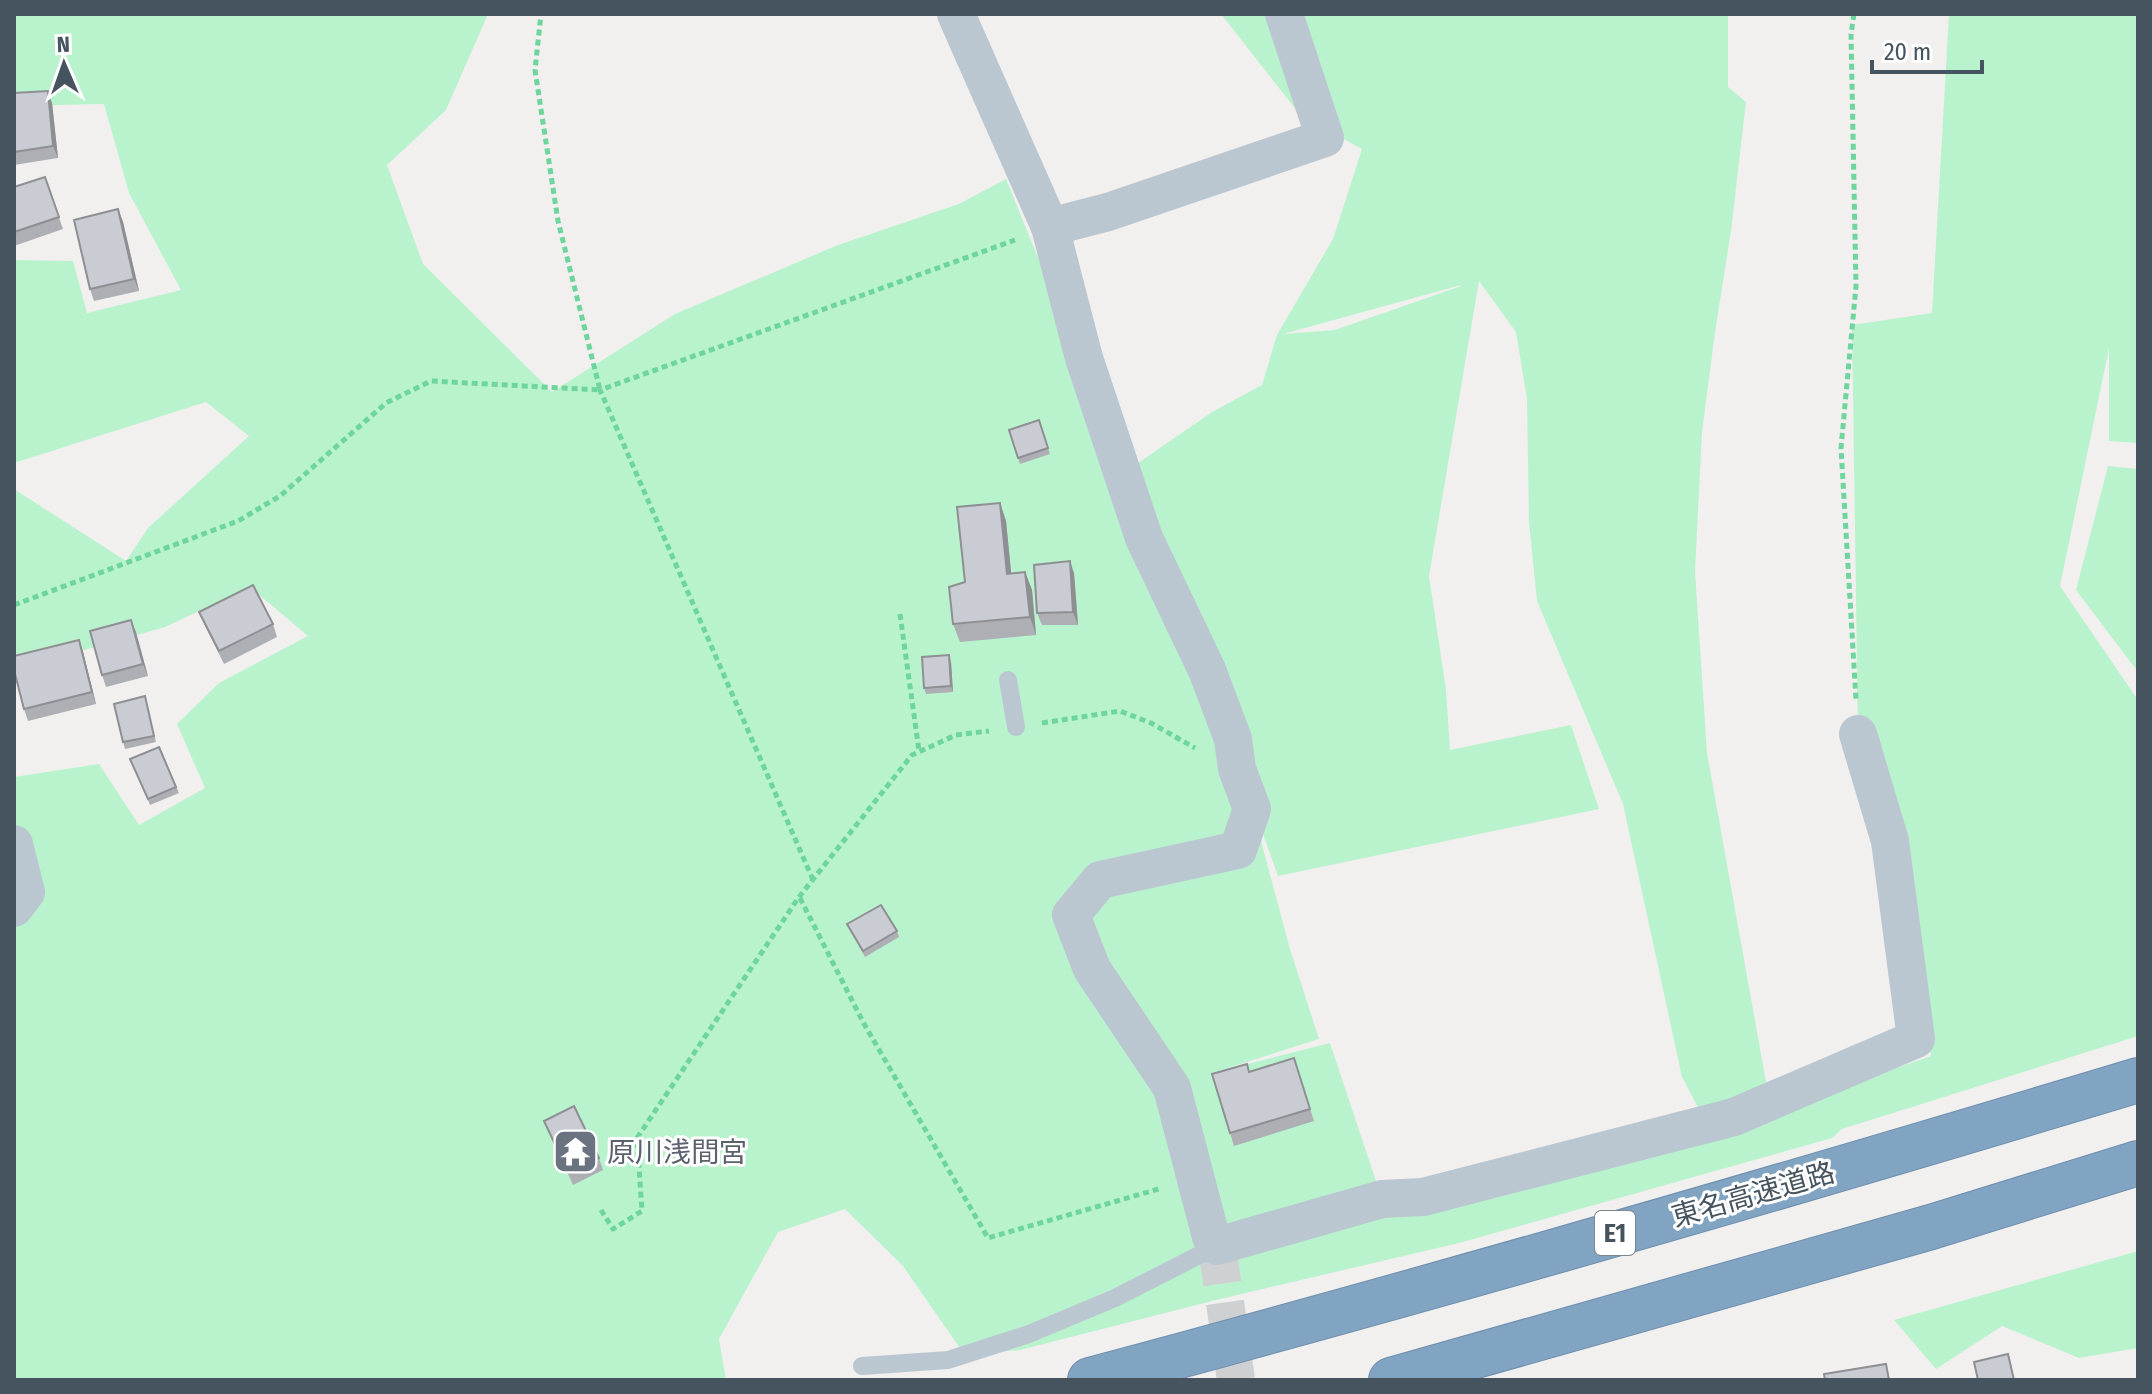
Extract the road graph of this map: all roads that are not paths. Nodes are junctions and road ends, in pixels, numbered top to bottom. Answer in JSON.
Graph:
{"nodes":[{"id":1,"x":956,"y":14,"type":"edge"},
{"id":2,"x":1284,"y":14,"type":"edge"},
{"id":3,"x":1050,"y":227,"type":"junction"},
{"id":4,"x":1008,"y":680,"type":"dead end"},
{"id":5,"x":1016,"y":727,"type":"road end"},
{"id":6,"x":1858,"y":734,"type":"road end"},
{"id":7,"x":14,"y":844,"type":"edge"},
{"id":8,"x":14,"y":908,"type":"edge"},
{"id":9,"x":2138,"y":1080,"type":"edge"},
{"id":10,"x":2138,"y":1163,"type":"edge"},
{"id":11,"x":1217,"y":1246,"type":"junction"},
{"id":12,"x":862,"y":1366,"type":"dead end"},
{"id":13,"x":1090,"y":1380,"type":"edge"},
{"id":14,"x":1391,"y":1380,"type":"edge"}],
"edges":[{"from":1,"to":3,"type":"street"},
{"from":2,"to":3,"type":"street"},
{"from":3,"to":11,"type":"street"},
{"from":4,"to":5,"type":"lane"},
{"from":6,"to":11,"type":"street"},
{"from":7,"to":8,"type":"street"},
{"from":9,"to":13,"type":"highway","name":"東名高速道路","number":"E1"},
{"from":10,"to":14,"type":"highway"},
{"from":11,"to":12,"type":"lane"}]}
